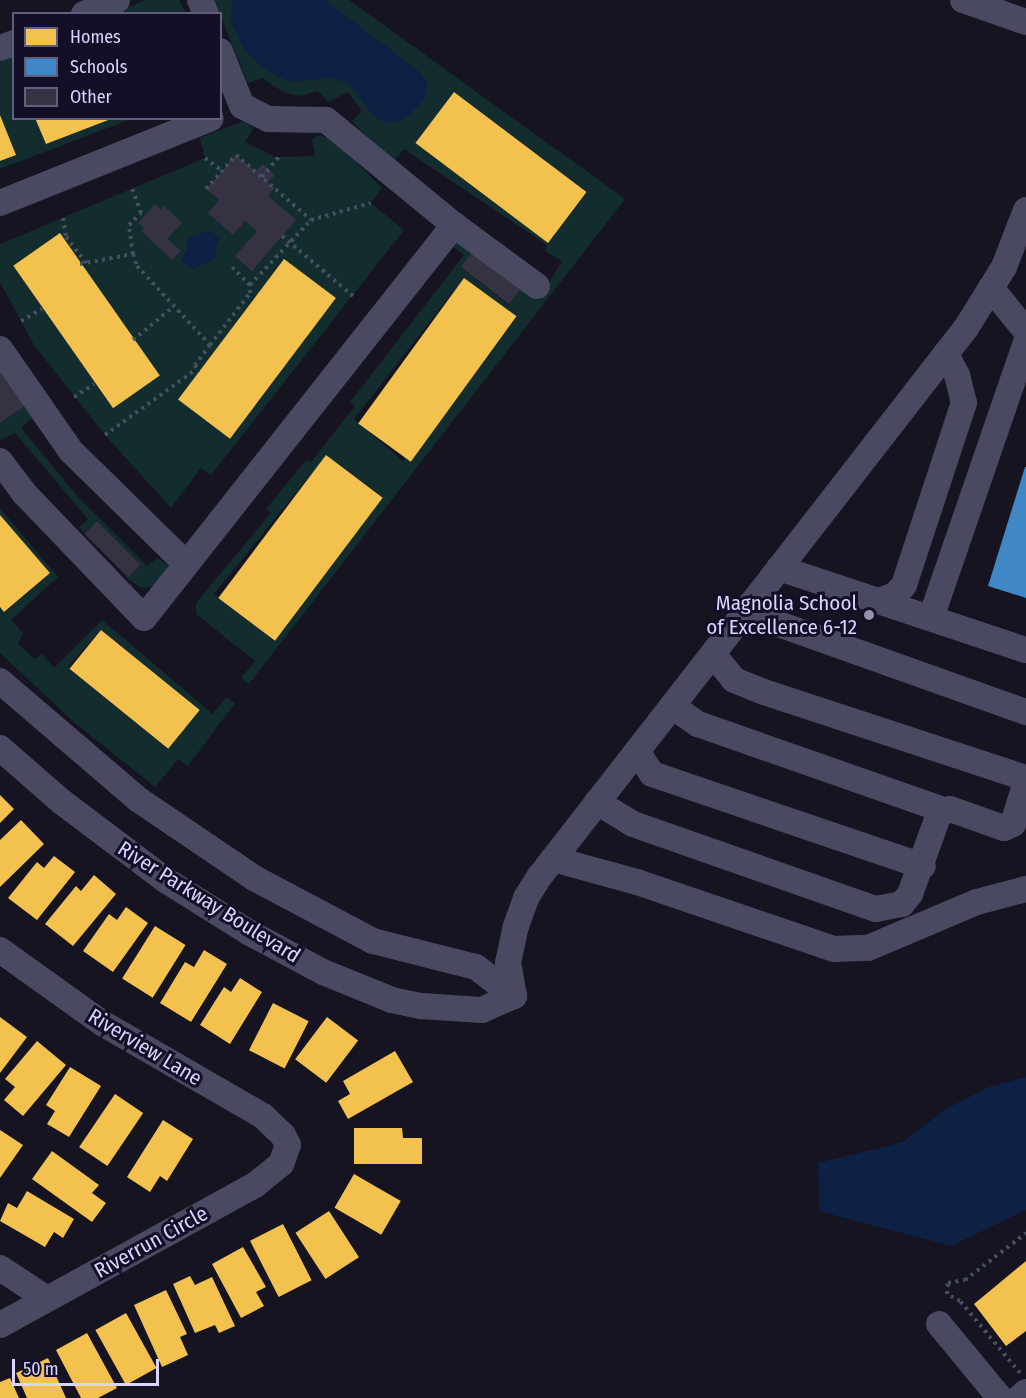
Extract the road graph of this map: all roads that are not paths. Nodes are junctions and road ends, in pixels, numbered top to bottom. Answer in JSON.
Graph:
{"nodes":[{"id":1,"x":117,"y":0,"type":"edge"},
{"id":2,"x":963,"y":0,"type":"edge"},
{"id":3,"x":89,"y":12,"type":"edge"},
{"id":4,"x":1026,"y":22,"type":"edge"},
{"id":5,"x":222,"y":62,"type":"edge"},
{"id":6,"x":231,"y":111,"type":"edge"},
{"id":7,"x":206,"y":120,"type":"edge"},
{"id":8,"x":0,"y":203,"type":"edge"},
{"id":9,"x":1026,"y":210,"type":"edge"},
{"id":10,"x":454,"y":225,"type":"junction"},
{"id":11,"x":537,"y":286,"type":"dead end"},
{"id":12,"x":991,"y":288,"type":"junction"},
{"id":13,"x":1026,"y":331,"type":"edge"},
{"id":14,"x":1026,"y":342,"type":"edge"},
{"id":15,"x":0,"y":349,"type":"edge"},
{"id":16,"x":946,"y":354,"type":"junction"},
{"id":17,"x":0,"y":461,"type":"edge"},
{"id":18,"x":186,"y":564,"type":"junction"},
{"id":19,"x":779,"y":568,"type":"junction"},
{"id":20,"x":878,"y":601,"type":"junction"},
{"id":21,"x":751,"y":604,"type":"junction"},
{"id":22,"x":931,"y":618,"type":"junction"},
{"id":23,"x":1026,"y":650,"type":"edge"},
{"id":24,"x":713,"y":654,"type":"junction"},
{"id":25,"x":0,"y":681,"type":"edge"},
{"id":26,"x":672,"y":706,"type":"junction"},
{"id":27,"x":1026,"y":712,"type":"edge"},
{"id":28,"x":0,"y":748,"type":"edge"},
{"id":29,"x":637,"y":751,"type":"junction"},
{"id":30,"x":1026,"y":780,"type":"edge"},
{"id":31,"x":597,"y":802,"type":"junction"},
{"id":32,"x":944,"y":810,"type":"junction"},
{"id":33,"x":553,"y":860,"type":"junction"},
{"id":34,"x":922,"y":866,"type":"junction"},
{"id":35,"x":1026,"y":889,"type":"edge"},
{"id":36,"x":0,"y":950,"type":"edge"},
{"id":37,"x":514,"y":996,"type":"junction"},
{"id":38,"x":288,"y":1145,"type":"joint"},
{"id":39,"x":0,"y":1269,"type":"edge"},
{"id":40,"x":46,"y":1299,"type":"junction"},
{"id":41,"x":939,"y":1324,"type":"dead end"},
{"id":42,"x":0,"y":1325,"type":"edge"},
{"id":43,"x":1026,"y":1392,"type":"edge"},
{"id":44,"x":1000,"y":1398,"type":"edge"},
{"id":45,"x":1019,"y":1398,"type":"edge"}],
"edges":[{"from":1,"to":3,"type":"street"},
{"from":2,"to":4,"type":"street"},
{"from":5,"to":6,"type":"street"},
{"from":6,"to":10,"type":"street"},
{"from":7,"to":8,"type":"street"},
{"from":9,"to":12,"type":"street"},
{"from":10,"to":11,"type":"street"},
{"from":10,"to":18,"type":"street"},
{"from":12,"to":13,"type":"street"},
{"from":12,"to":16,"type":"street"},
{"from":14,"to":22,"type":"street"},
{"from":15,"to":18,"type":"street"},
{"from":16,"to":19,"type":"street"},
{"from":16,"to":20,"type":"street"},
{"from":17,"to":18,"type":"street"},
{"from":19,"to":20,"type":"street"},
{"from":19,"to":21,"type":"street"},
{"from":20,"to":22,"type":"street"},
{"from":21,"to":24,"type":"street"},
{"from":21,"to":27,"type":"street"},
{"from":22,"to":23,"type":"street"},
{"from":24,"to":26,"type":"street"},
{"from":24,"to":30,"type":"street"},
{"from":25,"to":37,"type":"street","name":"River Parkway Boulevard"},
{"from":26,"to":29,"type":"street"},
{"from":26,"to":32,"type":"street"},
{"from":28,"to":37,"type":"street","name":"River Parkway Boulevard"},
{"from":29,"to":31,"type":"street"},
{"from":29,"to":34,"type":"street"},
{"from":30,"to":32,"type":"street"},
{"from":31,"to":33,"type":"street"},
{"from":31,"to":34,"type":"street"},
{"from":32,"to":34,"type":"street"},
{"from":33,"to":35,"type":"street"},
{"from":33,"to":37,"type":"street"},
{"from":36,"to":38,"type":"street","name":"Riverview Lane"},
{"from":38,"to":40,"type":"street","name":"Riverrun Circle"},
{"from":39,"to":40,"type":"street"},
{"from":40,"to":42,"type":"street","name":"Riverrun Circle"},
{"from":41,"to":44,"type":"street"},
{"from":43,"to":45,"type":"street"}]}
